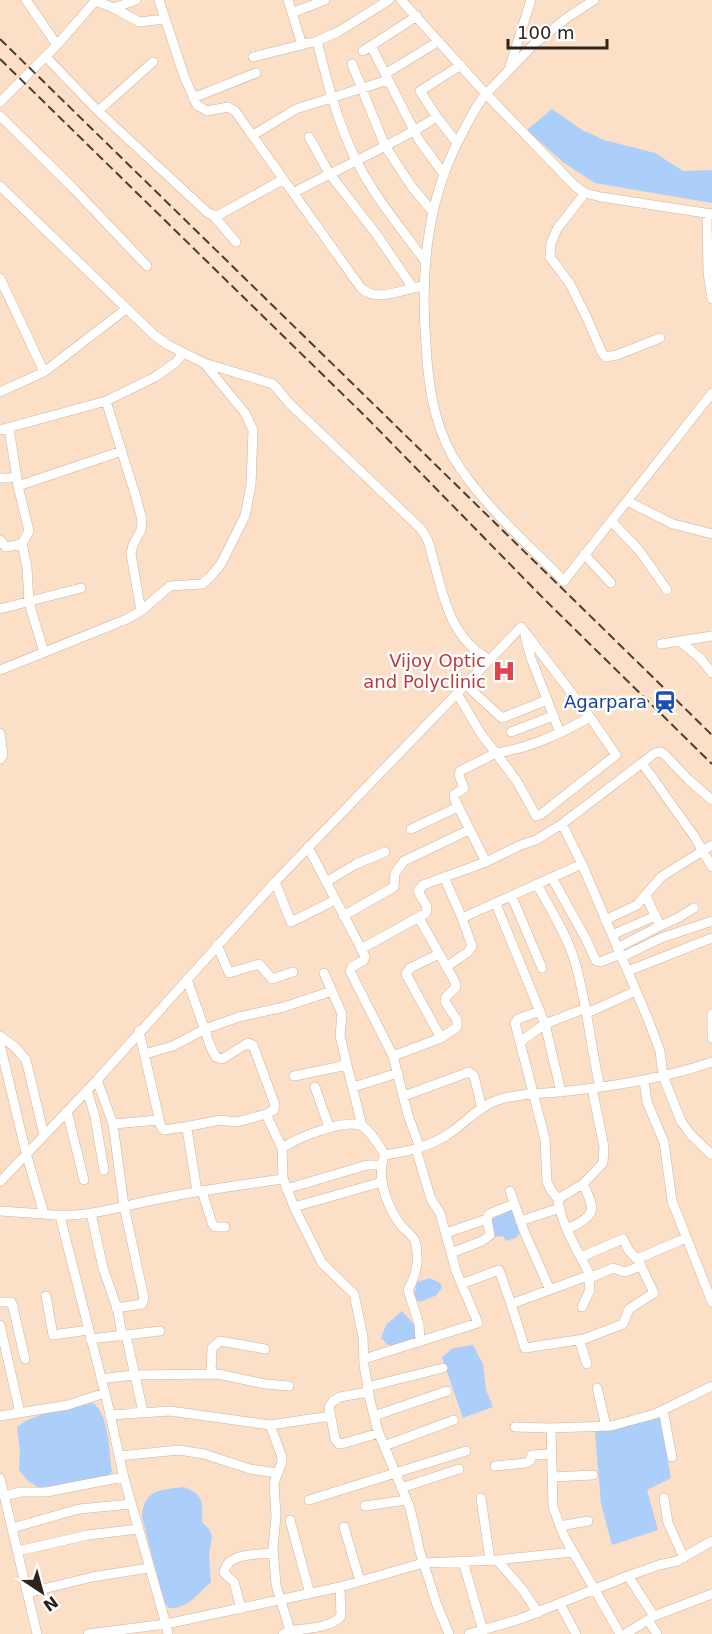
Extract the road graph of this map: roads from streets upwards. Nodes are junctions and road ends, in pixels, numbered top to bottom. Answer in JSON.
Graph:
{"nodes":[{"id":1,"x":26,"y":0,"type":"edge"},
{"id":2,"x":96,"y":0,"type":"edge"},
{"id":3,"x":136,"y":0,"type":"edge"},
{"id":4,"x":159,"y":0,"type":"edge"},
{"id":5,"x":288,"y":0,"type":"edge"},
{"id":6,"x":325,"y":0,"type":"edge"},
{"id":7,"x":389,"y":0,"type":"edge"},
{"id":8,"x":401,"y":0,"type":"edge"},
{"id":9,"x":531,"y":0,"type":"edge"},
{"id":10,"x":594,"y":0,"type":"edge"},
{"id":11,"x":114,"y":8,"type":"junction"},
{"id":12,"x":292,"y":14,"type":"junction"},
{"id":13,"x":417,"y":16,"type":"junction"},
{"id":14,"x":165,"y":19,"type":"junction"},
{"id":15,"x":317,"y":40,"type":"junction"},
{"id":16,"x":439,"y":41,"type":"junction"},
{"id":17,"x":57,"y":45,"type":"junction"},
{"id":18,"x":302,"y":45,"type":"junction"},
{"id":19,"x":46,"y":57,"type":"junction"},
{"id":20,"x":253,"y":57,"type":"dead end"},
{"id":21,"x":153,"y":62,"type":"dead end"},
{"id":22,"x":352,"y":64,"type":"dead end"},
{"id":23,"x":461,"y":66,"type":"junction"},
{"id":24,"x":508,"y":70,"type":"junction"},
{"id":25,"x":256,"y":73,"type":"dead end"},
{"id":26,"x":387,"y":77,"type":"junction"},
{"id":27,"x":361,"y":89,"type":"junction"},
{"id":28,"x":486,"y":94,"type":"junction"},
{"id":29,"x":193,"y":98,"type":"junction"},
{"id":30,"x":332,"y":98,"type":"junction"},
{"id":31,"x":0,"y":102,"type":"edge"},
{"id":32,"x":98,"y":111,"type":"junction"},
{"id":33,"x":0,"y":116,"type":"edge"},
{"id":34,"x":437,"y":117,"type":"junction"},
{"id":35,"x":415,"y":132,"type":"junction"},
{"id":36,"x":253,"y":135,"type":"junction"},
{"id":37,"x":309,"y":137,"type":"dead end"},
{"id":38,"x":457,"y":143,"type":"junction"},
{"id":39,"x":385,"y":146,"type":"junction"},
{"id":40,"x":356,"y":160,"type":"junction"},
{"id":41,"x":329,"y":173,"type":"junction"},
{"id":42,"x":443,"y":173,"type":"junction"},
{"id":43,"x":282,"y":180,"type":"junction"},
{"id":44,"x":0,"y":186,"type":"edge"},
{"id":45,"x":293,"y":193,"type":"junction"},
{"id":46,"x":585,"y":193,"type":"junction"},
{"id":47,"x":432,"y":211,"type":"junction"},
{"id":48,"x":213,"y":215,"type":"junction"},
{"id":49,"x":709,"y":216,"type":"edge"},
{"id":50,"x":236,"y":242,"type":"dead end"},
{"id":51,"x":425,"y":261,"type":"junction"},
{"id":52,"x":147,"y":266,"type":"dead end"},
{"id":53,"x":0,"y":278,"type":"edge"},
{"id":54,"x":423,"y":286,"type":"junction"},
{"id":55,"x":412,"y":288,"type":"junction"},
{"id":56,"x":712,"y":297,"type":"edge"},
{"id":57,"x":126,"y":309,"type":"junction"},
{"id":58,"x":660,"y":338,"type":"dead end"},
{"id":59,"x":184,"y":353,"type":"junction"},
{"id":60,"x":204,"y":363,"type":"junction"},
{"id":61,"x":44,"y":372,"type":"junction"},
{"id":62,"x":0,"y":392,"type":"edge"},
{"id":63,"x":712,"y":393,"type":"edge"},
{"id":64,"x":106,"y":401,"type":"junction"},
{"id":65,"x":4,"y":429,"type":"edge"},
{"id":66,"x":122,"y":451,"type":"junction"},
{"id":67,"x":16,"y":475,"type":"junction"},
{"id":68,"x":0,"y":478,"type":"edge"},
{"id":69,"x":18,"y":486,"type":"junction"},
{"id":70,"x":627,"y":501,"type":"junction"},
{"id":71,"x":611,"y":521,"type":"junction"},
{"id":72,"x":712,"y":534,"type":"edge"},
{"id":73,"x":0,"y":540,"type":"edge"},
{"id":74,"x":22,"y":544,"type":"junction"},
{"id":75,"x":584,"y":554,"type":"junction"},
{"id":76,"x":611,"y":583,"type":"dead end"},
{"id":77,"x":81,"y":588,"type":"dead end"},
{"id":78,"x":667,"y":590,"type":"dead end"},
{"id":79,"x":29,"y":603,"type":"junction"},
{"id":80,"x":0,"y":609,"type":"edge"},
{"id":81,"x":141,"y":611,"type":"junction"},
{"id":82,"x":523,"y":630,"type":"junction"},
{"id":83,"x":712,"y":636,"type":"edge"},
{"id":84,"x":681,"y":642,"type":"junction"},
{"id":85,"x":661,"y":644,"type":"dead end"},
{"id":86,"x":44,"y":652,"type":"junction"},
{"id":87,"x":490,"y":660,"type":"junction"},
{"id":88,"x":0,"y":670,"type":"edge"},
{"id":89,"x":712,"y":673,"type":"edge"},
{"id":90,"x":466,"y":685,"type":"junction"},
{"id":91,"x":458,"y":695,"type":"junction"},
{"id":92,"x":547,"y":700,"type":"junction"},
{"id":93,"x":553,"y":716,"type":"junction"},
{"id":94,"x":590,"y":717,"type":"junction"},
{"id":95,"x":511,"y":732,"type":"dead end"},
{"id":96,"x":560,"y":733,"type":"junction"},
{"id":97,"x":0,"y":734,"type":"edge"},
{"id":98,"x":496,"y":753,"type":"junction"},
{"id":99,"x":0,"y":759,"type":"edge"},
{"id":100,"x":642,"y":763,"type":"junction"},
{"id":101,"x":712,"y":800,"type":"edge"},
{"id":102,"x":458,"y":807,"type":"junction"},
{"id":103,"x":561,"y":824,"type":"junction"},
{"id":104,"x":411,"y":829,"type":"dead end"},
{"id":105,"x":469,"y":830,"type":"junction"},
{"id":106,"x":712,"y":845,"type":"edge"},
{"id":107,"x":308,"y":847,"type":"junction"},
{"id":108,"x":703,"y":851,"type":"junction"},
{"id":109,"x":385,"y":852,"type":"dead end"},
{"id":110,"x":486,"y":862,"type":"junction"},
{"id":111,"x":582,"y":864,"type":"junction"},
{"id":112,"x":712,"y":867,"type":"edge"},
{"id":113,"x":444,"y":877,"type":"junction"},
{"id":114,"x":552,"y":878,"type":"junction"},
{"id":115,"x":275,"y":882,"type":"junction"},
{"id":116,"x":326,"y":882,"type":"junction"},
{"id":117,"x":537,"y":884,"type":"junction"},
{"id":118,"x":646,"y":896,"type":"junction"},
{"id":119,"x":512,"y":897,"type":"junction"},
{"id":120,"x":335,"y":900,"type":"junction"},
{"id":121,"x":495,"y":904,"type":"junction"},
{"id":122,"x":694,"y":908,"type":"dead end"},
{"id":123,"x":618,"y":915,"type":"junction"},
{"id":124,"x":655,"y":915,"type":"junction"},
{"id":125,"x":343,"y":916,"type":"junction"},
{"id":126,"x":419,"y":918,"type":"junction"},
{"id":127,"x":462,"y":918,"type":"junction"},
{"id":128,"x":605,"y":920,"type":"junction"},
{"id":129,"x":712,"y":921,"type":"edge"},
{"id":130,"x":660,"y":926,"type":"junction"},
{"id":131,"x":626,"y":929,"type":"junction"},
{"id":132,"x":612,"y":935,"type":"junction"},
{"id":133,"x":712,"y":938,"type":"edge"},
{"id":134,"x":634,"y":939,"type":"junction"},
{"id":135,"x":217,"y":945,"type":"junction"},
{"id":136,"x":361,"y":949,"type":"junction"},
{"id":137,"x":620,"y":953,"type":"junction"},
{"id":138,"x":439,"y":954,"type":"junction"},
{"id":139,"x":446,"y":967,"type":"junction"},
{"id":140,"x":542,"y":968,"type":"dead end"},
{"id":141,"x":628,"y":971,"type":"junction"},
{"id":142,"x":293,"y":972,"type":"dead end"},
{"id":143,"x":324,"y":973,"type":"dead end"},
{"id":144,"x":187,"y":979,"type":"junction"},
{"id":145,"x":332,"y":991,"type":"junction"},
{"id":146,"x":636,"y":991,"type":"junction"},
{"id":147,"x":540,"y":1011,"type":"junction"},
{"id":148,"x":586,"y":1011,"type":"junction"},
{"id":149,"x":712,"y":1014,"type":"edge"},
{"id":150,"x":545,"y":1024,"type":"junction"},
{"id":151,"x":205,"y":1029,"type":"junction"},
{"id":152,"x":139,"y":1031,"type":"junction"},
{"id":153,"x":0,"y":1036,"type":"edge"},
{"id":154,"x":441,"y":1038,"type":"junction"},
{"id":155,"x":712,"y":1038,"type":"edge"},
{"id":156,"x":520,"y":1042,"type":"junction"},
{"id":157,"x":0,"y":1044,"type":"edge"},
{"id":158,"x":145,"y":1054,"type":"junction"},
{"id":159,"x":393,"y":1056,"type":"junction"},
{"id":160,"x":712,"y":1062,"type":"edge"},
{"id":161,"x":347,"y":1065,"type":"junction"},
{"id":162,"x":398,"y":1073,"type":"junction"},
{"id":163,"x":294,"y":1076,"type":"dead end"},
{"id":164,"x":663,"y":1076,"type":"junction"},
{"id":165,"x":97,"y":1080,"type":"junction"},
{"id":166,"x":644,"y":1081,"type":"junction"},
{"id":167,"x":315,"y":1087,"type":"dead end"},
{"id":168,"x":353,"y":1087,"type":"junction"},
{"id":169,"x":596,"y":1087,"type":"junction"},
{"id":170,"x":87,"y":1090,"type":"junction"},
{"id":171,"x":561,"y":1092,"type":"junction"},
{"id":172,"x":533,"y":1095,"type":"junction"},
{"id":173,"x":404,"y":1096,"type":"junction"},
{"id":174,"x":482,"y":1109,"type":"junction"},
{"id":175,"x":67,"y":1112,"type":"junction"},
{"id":176,"x":266,"y":1114,"type":"junction"},
{"id":177,"x":159,"y":1120,"type":"junction"},
{"id":178,"x":113,"y":1124,"type":"junction"},
{"id":179,"x":362,"y":1126,"type":"junction"},
{"id":180,"x":185,"y":1127,"type":"junction"},
{"id":181,"x":329,"y":1127,"type":"junction"},
{"id":182,"x":44,"y":1135,"type":"junction"},
{"id":183,"x":282,"y":1148,"type":"junction"},
{"id":184,"x":418,"y":1149,"type":"junction"},
{"id":185,"x":26,"y":1153,"type":"junction"},
{"id":186,"x":386,"y":1155,"type":"junction"},
{"id":187,"x":712,"y":1155,"type":"edge"},
{"id":188,"x":380,"y":1165,"type":"junction"},
{"id":189,"x":104,"y":1170,"type":"dead end"},
{"id":190,"x":283,"y":1178,"type":"junction"},
{"id":191,"x":84,"y":1180,"type":"dead end"},
{"id":192,"x":0,"y":1182,"type":"edge"},
{"id":193,"x":382,"y":1182,"type":"junction"},
{"id":194,"x":583,"y":1184,"type":"junction"},
{"id":195,"x":286,"y":1189,"type":"junction"},
{"id":196,"x":199,"y":1191,"type":"junction"},
{"id":197,"x":510,"y":1191,"type":"dead end"},
{"id":198,"x":514,"y":1204,"type":"junction"},
{"id":199,"x":559,"y":1204,"type":"junction"},
{"id":200,"x":124,"y":1206,"type":"junction"},
{"id":201,"x":294,"y":1207,"type":"junction"},
{"id":202,"x":0,"y":1211,"type":"edge"},
{"id":203,"x":91,"y":1213,"type":"junction"},
{"id":204,"x":44,"y":1214,"type":"junction"},
{"id":205,"x":60,"y":1216,"type":"junction"},
{"id":206,"x":487,"y":1219,"type":"junction"},
{"id":207,"x":520,"y":1221,"type":"junction"},
{"id":208,"x":225,"y":1227,"type":"dead end"},
{"id":209,"x":568,"y":1229,"type":"junction"},
{"id":210,"x":446,"y":1233,"type":"junction"},
{"id":211,"x":686,"y":1238,"type":"junction"},
{"id":212,"x":451,"y":1253,"type":"junction"},
{"id":213,"x":581,"y":1257,"type":"junction"},
{"id":214,"x":640,"y":1263,"type":"junction"},
{"id":215,"x":461,"y":1284,"type":"junction"},
{"id":216,"x":550,"y":1290,"type":"junction"},
{"id":217,"x":46,"y":1296,"type":"dead end"},
{"id":218,"x":0,"y":1302,"type":"edge"},
{"id":219,"x":712,"y":1302,"type":"edge"},
{"id":220,"x":511,"y":1304,"type":"junction"},
{"id":221,"x":582,"y":1307,"type":"dead end"},
{"id":222,"x":117,"y":1308,"type":"junction"},
{"id":223,"x":0,"y":1325,"type":"edge"},
{"id":224,"x":160,"y":1331,"type":"dead end"},
{"id":225,"x":89,"y":1335,"type":"junction"},
{"id":226,"x":124,"y":1336,"type":"junction"},
{"id":227,"x":579,"y":1340,"type":"junction"},
{"id":228,"x":420,"y":1342,"type":"junction"},
{"id":229,"x":22,"y":1343,"type":"junction"},
{"id":230,"x":6,"y":1348,"type":"junction"},
{"id":231,"x":265,"y":1349,"type":"dead end"},
{"id":232,"x":25,"y":1359,"type":"dead end"},
{"id":233,"x":364,"y":1359,"type":"junction"},
{"id":234,"x":587,"y":1364,"type":"dead end"},
{"id":235,"x":442,"y":1368,"type":"dead end"},
{"id":236,"x":211,"y":1374,"type":"junction"},
{"id":237,"x":133,"y":1375,"type":"junction"},
{"id":238,"x":101,"y":1378,"type":"junction"},
{"id":239,"x":290,"y":1386,"type":"dead end"},
{"id":240,"x":712,"y":1386,"type":"edge"},
{"id":241,"x":597,"y":1388,"type":"dead end"},
{"id":242,"x":368,"y":1389,"type":"junction"},
{"id":243,"x":447,"y":1391,"type":"dead end"},
{"id":244,"x":105,"y":1393,"type":"junction"},
{"id":245,"x":663,"y":1410,"type":"junction"},
{"id":246,"x":143,"y":1412,"type":"junction"},
{"id":247,"x":20,"y":1413,"type":"junction"},
{"id":248,"x":110,"y":1414,"type":"junction"},
{"id":249,"x":0,"y":1416,"type":"edge"},
{"id":250,"x":331,"y":1416,"type":"junction"},
{"id":251,"x":374,"y":1416,"type":"junction"},
{"id":252,"x":454,"y":1420,"type":"dead end"},
{"id":253,"x":270,"y":1425,"type":"junction"},
{"id":254,"x":606,"y":1426,"type":"junction"},
{"id":255,"x":515,"y":1427,"type":"dead end"},
{"id":256,"x":551,"y":1428,"type":"junction"},
{"id":257,"x":379,"y":1432,"type":"junction"},
{"id":258,"x":384,"y":1446,"type":"junction"},
{"id":259,"x":465,"y":1451,"type":"dead end"},
{"id":260,"x":552,"y":1454,"type":"junction"},
{"id":261,"x":119,"y":1456,"type":"junction"},
{"id":262,"x":672,"y":1457,"type":"dead end"},
{"id":263,"x":495,"y":1466,"type":"dead end"},
{"id":264,"x":459,"y":1469,"type":"dead end"},
{"id":265,"x":277,"y":1473,"type":"junction"},
{"id":266,"x":396,"y":1475,"type":"junction"},
{"id":267,"x":593,"y":1475,"type":"dead end"},
{"id":268,"x":123,"y":1477,"type":"junction"},
{"id":269,"x":553,"y":1477,"type":"junction"},
{"id":270,"x":0,"y":1478,"type":"edge"},
{"id":271,"x":401,"y":1488,"type":"junction"},
{"id":272,"x":4,"y":1496,"type":"junction"},
{"id":273,"x":481,"y":1498,"type":"dead end"},
{"id":274,"x":664,"y":1498,"type":"dead end"},
{"id":275,"x":309,"y":1500,"type":"dead end"},
{"id":276,"x":406,"y":1500,"type":"junction"},
{"id":277,"x":131,"y":1504,"type":"junction"},
{"id":278,"x":365,"y":1506,"type":"dead end"},
{"id":279,"x":290,"y":1520,"type":"dead end"},
{"id":280,"x":588,"y":1521,"type":"dead end"},
{"id":281,"x":560,"y":1526,"type":"junction"},
{"id":282,"x":344,"y":1527,"type":"dead end"},
{"id":283,"x":12,"y":1528,"type":"junction"},
{"id":284,"x":138,"y":1529,"type":"junction"},
{"id":285,"x":712,"y":1541,"type":"edge"},
{"id":286,"x":18,"y":1551,"type":"junction"},
{"id":287,"x":573,"y":1552,"type":"junction"},
{"id":288,"x":273,"y":1553,"type":"junction"},
{"id":289,"x":684,"y":1557,"type":"junction"},
{"id":290,"x":494,"y":1560,"type":"junction"},
{"id":291,"x":463,"y":1561,"type":"junction"},
{"id":292,"x":423,"y":1563,"type":"junction"},
{"id":293,"x":148,"y":1568,"type":"junction"},
{"id":294,"x":628,"y":1576,"type":"junction"},
{"id":295,"x":360,"y":1581,"type":"junction"},
{"id":296,"x":340,"y":1587,"type":"junction"},
{"id":297,"x":594,"y":1589,"type":"junction"},
{"id":298,"x":27,"y":1593,"type":"junction"},
{"id":299,"x":310,"y":1594,"type":"junction"},
{"id":300,"x":712,"y":1594,"type":"edge"},
{"id":301,"x":282,"y":1601,"type":"junction"},
{"id":302,"x":560,"y":1604,"type":"junction"},
{"id":303,"x":241,"y":1609,"type":"junction"},
{"id":304,"x":538,"y":1613,"type":"junction"},
{"id":305,"x":651,"y":1618,"type":"junction"},
{"id":306,"x":167,"y":1629,"type":"edge"},
{"id":307,"x":140,"y":1631,"type":"edge"},
{"id":308,"x":483,"y":1631,"type":"junction"},
{"id":309,"x":286,"y":1632,"type":"edge"},
{"id":310,"x":109,"y":1633,"type":"edge"},
{"id":311,"x":37,"y":1634,"type":"edge"},
{"id":312,"x":88,"y":1634,"type":"edge"},
{"id":313,"x":449,"y":1634,"type":"edge"},
{"id":314,"x":469,"y":1634,"type":"edge"},
{"id":315,"x":576,"y":1634,"type":"edge"},
{"id":316,"x":620,"y":1634,"type":"edge"},
{"id":317,"x":625,"y":1634,"type":"edge"},
{"id":318,"x":657,"y":1634,"type":"edge"}],
"edges":[{"from":1,"to":17,"type":"street"},
{"from":2,"to":11,"type":"street"},
{"from":2,"to":17,"type":"street"},
{"from":3,"to":11,"type":"street"},
{"from":4,"to":14,"type":"street"},
{"from":5,"to":12,"type":"street"},
{"from":6,"to":12,"type":"street"},
{"from":7,"to":15,"type":"street"},
{"from":8,"to":13,"type":"street"},
{"from":9,"to":24,"type":"street"},
{"from":10,"to":24,"type":"street"},
{"from":11,"to":14,"type":"street"},
{"from":12,"to":18,"type":"street"},
{"from":13,"to":16,"type":"street"},
{"from":13,"to":26,"type":"street"},
{"from":14,"to":29,"type":"street"},
{"from":15,"to":18,"type":"street"},
{"from":15,"to":30,"type":"street"},
{"from":16,"to":23,"type":"street"},
{"from":16,"to":26,"type":"street"},
{"from":17,"to":19,"type":"street"},
{"from":18,"to":20,"type":"street"},
{"from":19,"to":31,"type":"street"},
{"from":19,"to":32,"type":"street"},
{"from":21,"to":32,"type":"street"},
{"from":22,"to":27,"type":"street"},
{"from":23,"to":28,"type":"street"},
{"from":23,"to":34,"type":"street"},
{"from":24,"to":28,"type":"street"},
{"from":25,"to":29,"type":"street"},
{"from":26,"to":27,"type":"street"},
{"from":26,"to":35,"type":"street"},
{"from":27,"to":30,"type":"street"},
{"from":27,"to":39,"type":"street"},
{"from":28,"to":38,"type":"street"},
{"from":28,"to":46,"type":"street"},
{"from":29,"to":36,"type":"street"},
{"from":30,"to":36,"type":"street"},
{"from":30,"to":40,"type":"street"},
{"from":32,"to":48,"type":"street"},
{"from":33,"to":52,"type":"street"},
{"from":34,"to":35,"type":"street"},
{"from":34,"to":38,"type":"street"},
{"from":35,"to":39,"type":"street"},
{"from":35,"to":42,"type":"street"},
{"from":36,"to":43,"type":"street"},
{"from":37,"to":41,"type":"street"},
{"from":38,"to":42,"type":"street"},
{"from":39,"to":40,"type":"street"},
{"from":39,"to":47,"type":"street"},
{"from":40,"to":41,"type":"street"},
{"from":40,"to":51,"type":"street"},
{"from":41,"to":45,"type":"street"},
{"from":41,"to":55,"type":"street"},
{"from":42,"to":47,"type":"street"},
{"from":43,"to":45,"type":"street"},
{"from":43,"to":48,"type":"street"},
{"from":44,"to":57,"type":"street"},
{"from":45,"to":55,"type":"street"},
{"from":46,"to":49,"type":"street"},
{"from":46,"to":58,"type":"street"},
{"from":47,"to":51,"type":"street"},
{"from":48,"to":50,"type":"street"},
{"from":49,"to":56,"type":"street"},
{"from":51,"to":54,"type":"street"},
{"from":53,"to":61,"type":"street"},
{"from":54,"to":55,"type":"street"},
{"from":54,"to":75,"type":"street"},
{"from":57,"to":59,"type":"street"},
{"from":57,"to":61,"type":"street"},
{"from":59,"to":60,"type":"street"},
{"from":59,"to":64,"type":"street"},
{"from":60,"to":81,"type":"street"},
{"from":60,"to":87,"type":"street"},
{"from":61,"to":62,"type":"street"},
{"from":63,"to":70,"type":"street"},
{"from":64,"to":65,"type":"street"},
{"from":64,"to":66,"type":"street"},
{"from":65,"to":67,"type":"street"},
{"from":66,"to":69,"type":"street"},
{"from":66,"to":81,"type":"street"},
{"from":67,"to":68,"type":"street"},
{"from":67,"to":69,"type":"street"},
{"from":69,"to":74,"type":"street"},
{"from":70,"to":71,"type":"street"},
{"from":70,"to":72,"type":"street"},
{"from":71,"to":75,"type":"street"},
{"from":71,"to":78,"type":"street"},
{"from":73,"to":74,"type":"street"},
{"from":74,"to":79,"type":"street"},
{"from":75,"to":76,"type":"street"},
{"from":77,"to":79,"type":"street"},
{"from":79,"to":80,"type":"street"},
{"from":79,"to":86,"type":"street"},
{"from":81,"to":86,"type":"street"},
{"from":82,"to":87,"type":"street"},
{"from":82,"to":92,"type":"street"},
{"from":82,"to":94,"type":"street"},
{"from":83,"to":84,"type":"street"},
{"from":84,"to":85,"type":"street"},
{"from":84,"to":89,"type":"street"},
{"from":86,"to":88,"type":"street"},
{"from":87,"to":90,"type":"street"},
{"from":90,"to":91,"type":"street"},
{"from":90,"to":92,"type":"street"},
{"from":91,"to":98,"type":"street"},
{"from":91,"to":107,"type":"street"},
{"from":92,"to":93,"type":"street"},
{"from":93,"to":95,"type":"street"},
{"from":93,"to":96,"type":"street"},
{"from":94,"to":96,"type":"street"},
{"from":94,"to":98,"type":"street"},
{"from":96,"to":98,"type":"street"},
{"from":97,"to":99,"type":"street"},
{"from":98,"to":102,"type":"street"},
{"from":100,"to":101,"type":"street"},
{"from":100,"to":103,"type":"street"},
{"from":100,"to":108,"type":"street"},
{"from":102,"to":104,"type":"street"},
{"from":102,"to":105,"type":"street"},
{"from":103,"to":110,"type":"street"},
{"from":103,"to":111,"type":"street"},
{"from":105,"to":110,"type":"street"},
{"from":105,"to":125,"type":"street"},
{"from":106,"to":108,"type":"street"},
{"from":107,"to":115,"type":"street"},
{"from":107,"to":116,"type":"street"},
{"from":108,"to":112,"type":"street"},
{"from":108,"to":118,"type":"street"},
{"from":109,"to":116,"type":"street"},
{"from":110,"to":113,"type":"street"},
{"from":111,"to":114,"type":"street"},
{"from":111,"to":128,"type":"street"},
{"from":113,"to":126,"type":"street"},
{"from":113,"to":127,"type":"street"},
{"from":114,"to":117,"type":"street"},
{"from":114,"to":137,"type":"street"},
{"from":115,"to":120,"type":"street"},
{"from":115,"to":135,"type":"street"},
{"from":116,"to":120,"type":"street"},
{"from":117,"to":119,"type":"street"},
{"from":117,"to":148,"type":"street"},
{"from":118,"to":123,"type":"street"},
{"from":118,"to":124,"type":"street"},
{"from":119,"to":121,"type":"street"},
{"from":119,"to":140,"type":"street"},
{"from":120,"to":125,"type":"street"},
{"from":121,"to":127,"type":"street"},
{"from":121,"to":147,"type":"street"},
{"from":122,"to":130,"type":"street"},
{"from":123,"to":128,"type":"street"},
{"from":123,"to":131,"type":"street"},
{"from":124,"to":130,"type":"street"},
{"from":124,"to":131,"type":"street"},
{"from":125,"to":136,"type":"street"},
{"from":126,"to":136,"type":"street"},
{"from":126,"to":138,"type":"street"},
{"from":127,"to":139,"type":"street"},
{"from":128,"to":132,"type":"street"},
{"from":129,"to":137,"type":"street"},
{"from":130,"to":134,"type":"street"},
{"from":131,"to":132,"type":"street"},
{"from":131,"to":134,"type":"street"},
{"from":132,"to":137,"type":"street"},
{"from":133,"to":141,"type":"street"},
{"from":134,"to":137,"type":"street"},
{"from":135,"to":142,"type":"street"},
{"from":135,"to":144,"type":"street"},
{"from":136,"to":159,"type":"street"},
{"from":137,"to":141,"type":"street"},
{"from":138,"to":139,"type":"street"},
{"from":138,"to":154,"type":"street"},
{"from":139,"to":154,"type":"street"},
{"from":141,"to":146,"type":"street"},
{"from":143,"to":145,"type":"street"},
{"from":144,"to":151,"type":"street"},
{"from":144,"to":152,"type":"street"},
{"from":145,"to":151,"type":"street"},
{"from":145,"to":161,"type":"street"},
{"from":146,"to":148,"type":"street"},
{"from":146,"to":164,"type":"street"},
{"from":147,"to":150,"type":"street"},
{"from":147,"to":156,"type":"street"},
{"from":148,"to":150,"type":"street"},
{"from":148,"to":169,"type":"street"},
{"from":149,"to":155,"type":"street"},
{"from":150,"to":156,"type":"street"},
{"from":150,"to":171,"type":"street"},
{"from":151,"to":158,"type":"street"},
{"from":151,"to":176,"type":"street"},
{"from":152,"to":158,"type":"street"},
{"from":152,"to":165,"type":"street"},
{"from":153,"to":182,"type":"street"},
{"from":154,"to":159,"type":"street"},
{"from":156,"to":172,"type":"street"},
{"from":157,"to":185,"type":"street"},
{"from":158,"to":177,"type":"street"},
{"from":159,"to":162,"type":"street"},
{"from":160,"to":164,"type":"street"},
{"from":161,"to":163,"type":"street"},
{"from":161,"to":168,"type":"street"},
{"from":162,"to":168,"type":"street"},
{"from":162,"to":173,"type":"street"},
{"from":164,"to":166,"type":"street"},
{"from":164,"to":187,"type":"street"},
{"from":165,"to":170,"type":"street"},
{"from":165,"to":178,"type":"street"},
{"from":166,"to":169,"type":"street"},
{"from":166,"to":211,"type":"street"},
{"from":167,"to":181,"type":"street"},
{"from":168,"to":179,"type":"street"},
{"from":169,"to":171,"type":"street"},
{"from":169,"to":194,"type":"street"},
{"from":170,"to":175,"type":"street"},
{"from":170,"to":189,"type":"street"},
{"from":171,"to":172,"type":"street"},
{"from":172,"to":174,"type":"street"},
{"from":172,"to":199,"type":"street"},
{"from":173,"to":174,"type":"street"},
{"from":173,"to":184,"type":"street"},
{"from":174,"to":184,"type":"street"},
{"from":175,"to":182,"type":"street"},
{"from":175,"to":191,"type":"street"},
{"from":176,"to":180,"type":"street"},
{"from":176,"to":183,"type":"street"},
{"from":177,"to":178,"type":"street"},
{"from":177,"to":180,"type":"street"},
{"from":178,"to":200,"type":"street"},
{"from":179,"to":181,"type":"street"},
{"from":179,"to":186,"type":"street"},
{"from":180,"to":196,"type":"street"},
{"from":181,"to":183,"type":"street"},
{"from":182,"to":185,"type":"street"},
{"from":183,"to":190,"type":"street"},
{"from":184,"to":186,"type":"street"},
{"from":184,"to":210,"type":"street"},
{"from":185,"to":192,"type":"street"},
{"from":185,"to":204,"type":"street"},
{"from":186,"to":188,"type":"street"},
{"from":188,"to":193,"type":"street"},
{"from":188,"to":195,"type":"street"},
{"from":190,"to":195,"type":"street"},
{"from":190,"to":196,"type":"street"},
{"from":193,"to":201,"type":"street"},
{"from":193,"to":228,"type":"street"},
{"from":194,"to":199,"type":"street"},
{"from":194,"to":209,"type":"street"},
{"from":195,"to":201,"type":"street"},
{"from":196,"to":200,"type":"street"},
{"from":196,"to":208,"type":"street"},
{"from":197,"to":198,"type":"street"},
{"from":198,"to":206,"type":"street"},
{"from":198,"to":207,"type":"street"},
{"from":199,"to":207,"type":"street"},
{"from":199,"to":209,"type":"street"},
{"from":200,"to":203,"type":"street"},
{"from":200,"to":222,"type":"street"},
{"from":201,"to":233,"type":"street"},
{"from":202,"to":204,"type":"street"},
{"from":203,"to":205,"type":"street"},
{"from":203,"to":222,"type":"street"},
{"from":204,"to":205,"type":"street"},
{"from":205,"to":225,"type":"street"},
{"from":206,"to":210,"type":"street"},
{"from":206,"to":212,"type":"street"},
{"from":207,"to":216,"type":"street"},
{"from":209,"to":213,"type":"street"},
{"from":210,"to":212,"type":"street"},
{"from":211,"to":214,"type":"street"},
{"from":211,"to":219,"type":"street"},
{"from":212,"to":215,"type":"street"},
{"from":213,"to":214,"type":"street"},
{"from":213,"to":216,"type":"street"},
{"from":214,"to":221,"type":"street"},
{"from":214,"to":227,"type":"street"},
{"from":215,"to":220,"type":"street"},
{"from":215,"to":228,"type":"street"},
{"from":216,"to":220,"type":"street"},
{"from":217,"to":225,"type":"street"},
{"from":218,"to":229,"type":"street"},
{"from":220,"to":227,"type":"street"},
{"from":222,"to":226,"type":"street"},
{"from":223,"to":230,"type":"street"},
{"from":224,"to":226,"type":"street"},
{"from":225,"to":226,"type":"street"},
{"from":225,"to":238,"type":"street"},
{"from":226,"to":237,"type":"street"},
{"from":227,"to":234,"type":"street"},
{"from":228,"to":233,"type":"street"},
{"from":229,"to":230,"type":"street"},
{"from":229,"to":232,"type":"street"},
{"from":230,"to":247,"type":"street"},
{"from":231,"to":236,"type":"street"},
{"from":233,"to":242,"type":"street"},
{"from":235,"to":242,"type":"street"},
{"from":236,"to":237,"type":"street"},
{"from":236,"to":239,"type":"street"},
{"from":237,"to":238,"type":"street"},
{"from":237,"to":246,"type":"street"},
{"from":238,"to":244,"type":"street"},
{"from":240,"to":245,"type":"street"},
{"from":241,"to":254,"type":"street"},
{"from":242,"to":250,"type":"street"},
{"from":242,"to":251,"type":"street"},
{"from":243,"to":251,"type":"street"},
{"from":244,"to":247,"type":"street"},
{"from":244,"to":248,"type":"street"},
{"from":245,"to":254,"type":"street"},
{"from":245,"to":262,"type":"street"},
{"from":246,"to":248,"type":"street"},
{"from":246,"to":253,"type":"street"},
{"from":247,"to":249,"type":"street"},
{"from":248,"to":261,"type":"street"},
{"from":250,"to":253,"type":"street"},
{"from":250,"to":257,"type":"street"},
{"from":251,"to":257,"type":"street"},
{"from":252,"to":258,"type":"street"},
{"from":253,"to":265,"type":"street"},
{"from":254,"to":256,"type":"street"},
{"from":255,"to":256,"type":"street"},
{"from":256,"to":260,"type":"street"},
{"from":257,"to":258,"type":"street"},
{"from":258,"to":266,"type":"street"},
{"from":259,"to":266,"type":"street"},
{"from":260,"to":263,"type":"street"},
{"from":260,"to":269,"type":"street"},
{"from":261,"to":265,"type":"street"},
{"from":261,"to":268,"type":"street"},
{"from":264,"to":271,"type":"street"},
{"from":265,"to":288,"type":"street"},
{"from":266,"to":271,"type":"street"},
{"from":266,"to":275,"type":"street"},
{"from":267,"to":269,"type":"street"},
{"from":268,"to":272,"type":"street"},
{"from":268,"to":277,"type":"street"},
{"from":269,"to":281,"type":"street"},
{"from":270,"to":272,"type":"street"},
{"from":271,"to":276,"type":"street"},
{"from":272,"to":283,"type":"street"},
{"from":273,"to":290,"type":"street"},
{"from":274,"to":289,"type":"street"},
{"from":276,"to":278,"type":"street"},
{"from":276,"to":292,"type":"street"},
{"from":277,"to":283,"type":"street"},
{"from":277,"to":284,"type":"street"},
{"from":279,"to":299,"type":"street"},
{"from":280,"to":281,"type":"street"},
{"from":281,"to":287,"type":"street"},
{"from":282,"to":295,"type":"street"},
{"from":283,"to":286,"type":"street"},
{"from":284,"to":286,"type":"street"},
{"from":284,"to":293,"type":"street"},
{"from":285,"to":289,"type":"street"},
{"from":286,"to":298,"type":"street"},
{"from":287,"to":290,"type":"street"},
{"from":287,"to":297,"type":"street"},
{"from":288,"to":301,"type":"street"},
{"from":288,"to":303,"type":"street"},
{"from":289,"to":294,"type":"street"},
{"from":290,"to":291,"type":"street"},
{"from":290,"to":304,"type":"street"},
{"from":291,"to":292,"type":"street"},
{"from":291,"to":308,"type":"street"},
{"from":292,"to":295,"type":"street"},
{"from":292,"to":313,"type":"street"},
{"from":293,"to":298,"type":"street"},
{"from":293,"to":306,"type":"street"},
{"from":294,"to":297,"type":"street"},
{"from":294,"to":305,"type":"street"},
{"from":295,"to":296,"type":"street"},
{"from":296,"to":299,"type":"street"},
{"from":296,"to":309,"type":"street"},
{"from":297,"to":302,"type":"street"},
{"from":297,"to":316,"type":"street"},
{"from":298,"to":311,"type":"street"},
{"from":299,"to":301,"type":"street"},
{"from":300,"to":305,"type":"street"},
{"from":301,"to":303,"type":"street"},
{"from":301,"to":309,"type":"street"},
{"from":302,"to":304,"type":"street"},
{"from":302,"to":315,"type":"street"},
{"from":303,"to":306,"type":"street"},
{"from":304,"to":308,"type":"street"},
{"from":305,"to":317,"type":"street"},
{"from":305,"to":318,"type":"street"},
{"from":306,"to":307,"type":"street"},
{"from":307,"to":310,"type":"street"},
{"from":308,"to":314,"type":"street"},
{"from":310,"to":312,"type":"street"}]}
